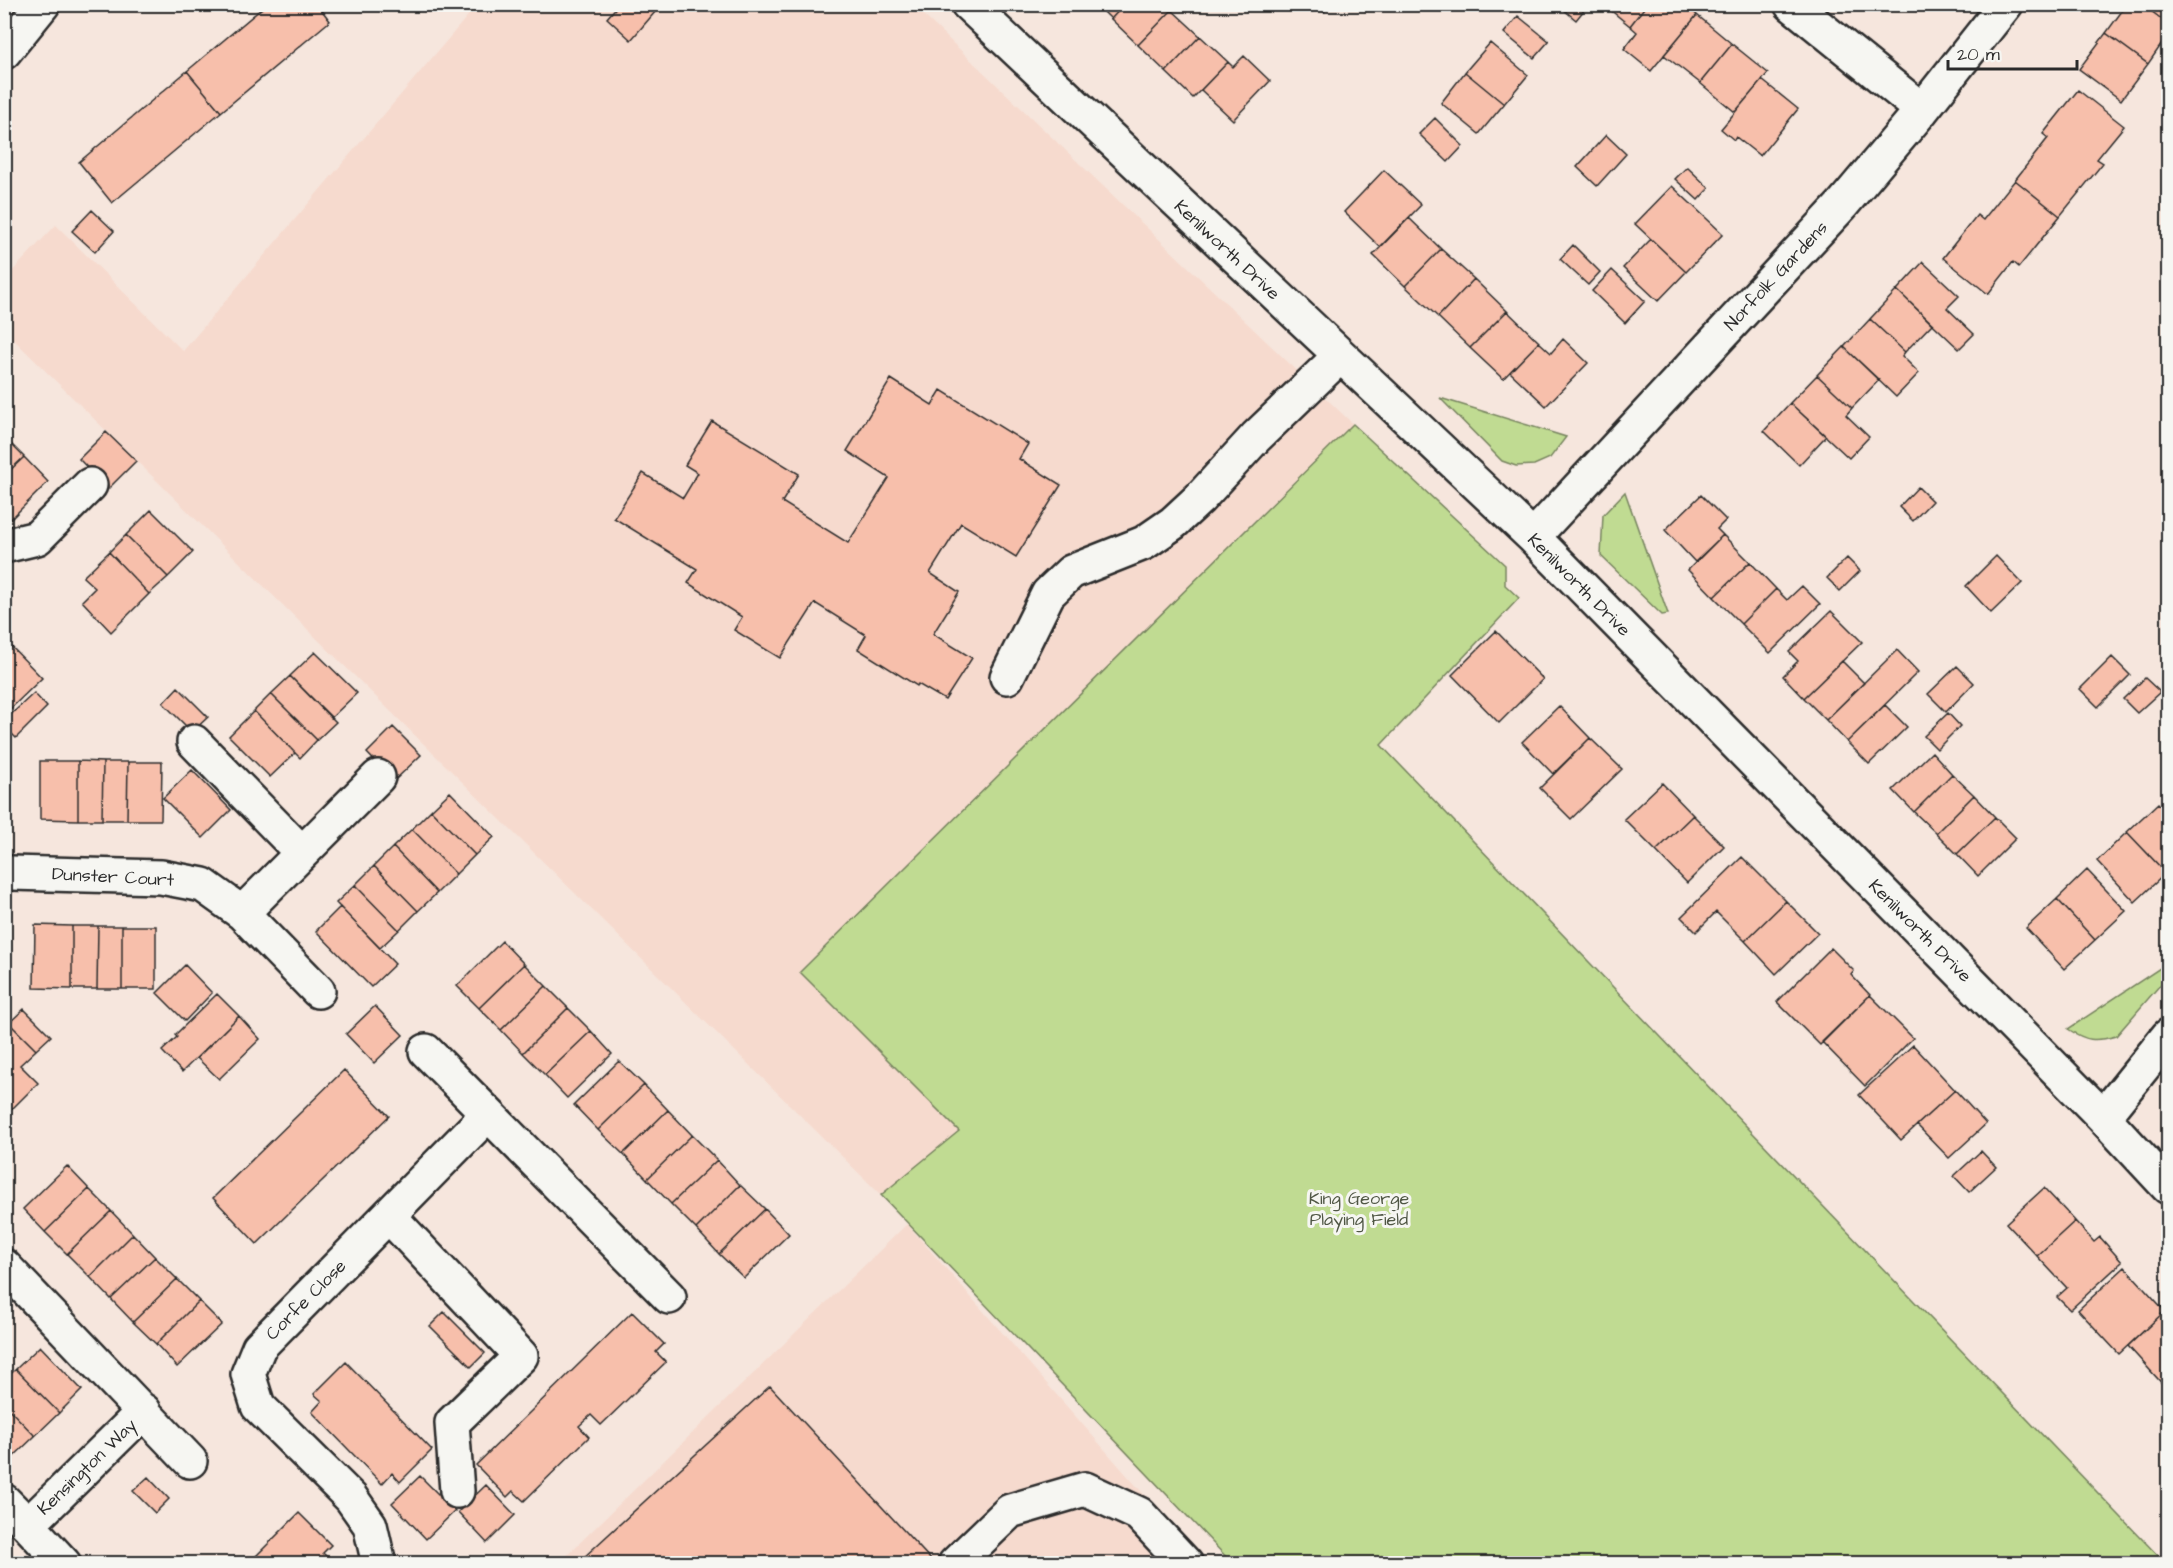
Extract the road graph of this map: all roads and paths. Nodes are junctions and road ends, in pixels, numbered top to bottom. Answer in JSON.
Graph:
{"nodes":[{"id":1,"x":43,"y":4,"type":"edge"},
{"id":2,"x":968,"y":4,"type":"edge"},
{"id":3,"x":1791,"y":4,"type":"edge"},
{"id":4,"x":2006,"y":4,"type":"edge"},
{"id":5,"x":4,"y":52,"type":"edge"},
{"id":6,"x":1922,"y":111,"type":"junction"},
{"id":7,"x":1340,"y":356,"type":"junction"},
{"id":8,"x":90,"y":485,"type":"dead end"},
{"id":9,"x":1533,"y":537,"type":"junction"},
{"id":10,"x":4,"y":546,"type":"edge"},
{"id":11,"x":1007,"y":677,"type":"dead end"},
{"id":12,"x":194,"y":742,"type":"dead end"},
{"id":13,"x":378,"y":777,"type":"dead end"},
{"id":14,"x":301,"y":852,"type":"junction"},
{"id":15,"x":7,"y":873,"type":"edge"},
{"id":16,"x":242,"y":913,"type":"junction"},
{"id":17,"x":318,"y":991,"type":"dead end"},
{"id":18,"x":2169,"y":1036,"type":"edge"},
{"id":19,"x":426,"y":1051,"type":"dead end"},
{"id":20,"x":488,"y":1114,"type":"junction"},
{"id":21,"x":2103,"y":1117,"type":"junction"},
{"id":22,"x":2169,"y":1187,"type":"edge"},
{"id":23,"x":389,"y":1216,"type":"junction"},
{"id":24,"x":4,"y":1266,"type":"edge"},
{"id":25,"x":669,"y":1297,"type":"dead end"},
{"id":26,"x":144,"y":1411,"type":"junction"},
{"id":27,"x":190,"y":1461,"type":"dead end"},
{"id":28,"x":457,"y":1491,"type":"dead end"},
{"id":29,"x":4,"y":1501,"type":"edge"},
{"id":30,"x":28,"y":1525,"type":"junction"},
{"id":31,"x":64,"y":1563,"type":"edge"},
{"id":32,"x":379,"y":1563,"type":"edge"},
{"id":33,"x":955,"y":1563,"type":"edge"},
{"id":34,"x":1186,"y":1563,"type":"edge"}],
"edges":[{"from":1,"to":5,"type":"street"},
{"from":2,"to":7,"type":"street","name":"Kenilworth Drive"},
{"from":3,"to":6,"type":"street"},
{"from":4,"to":6,"type":"street","name":"Norfolk Gardens"},
{"from":6,"to":9,"type":"street","name":"Norfolk Gardens"},
{"from":7,"to":9,"type":"street","name":"Kenilworth Drive"},
{"from":7,"to":11,"type":"street"},
{"from":8,"to":10,"type":"street"},
{"from":9,"to":21,"type":"street","name":"Kenilworth Drive"},
{"from":12,"to":14,"type":"street"},
{"from":13,"to":14,"type":"street"},
{"from":14,"to":16,"type":"street"},
{"from":15,"to":16,"type":"street","name":"Dunster Court"},
{"from":16,"to":17,"type":"street","name":"Dunster Court"},
{"from":18,"to":21,"type":"street"},
{"from":19,"to":20,"type":"street"},
{"from":20,"to":23,"type":"street","name":"Corfe Close"},
{"from":20,"to":25,"type":"street"},
{"from":21,"to":22,"type":"street","name":"Kenilworth Drive"},
{"from":23,"to":28,"type":"street"},
{"from":23,"to":32,"type":"street","name":"Corfe Close"},
{"from":24,"to":26,"type":"street"},
{"from":26,"to":27,"type":"street"},
{"from":26,"to":30,"type":"street","name":"Kensington Way"},
{"from":29,"to":30,"type":"street","name":"Kensington Way"},
{"from":30,"to":31,"type":"street"},
{"from":33,"to":34,"type":"street"}]}
